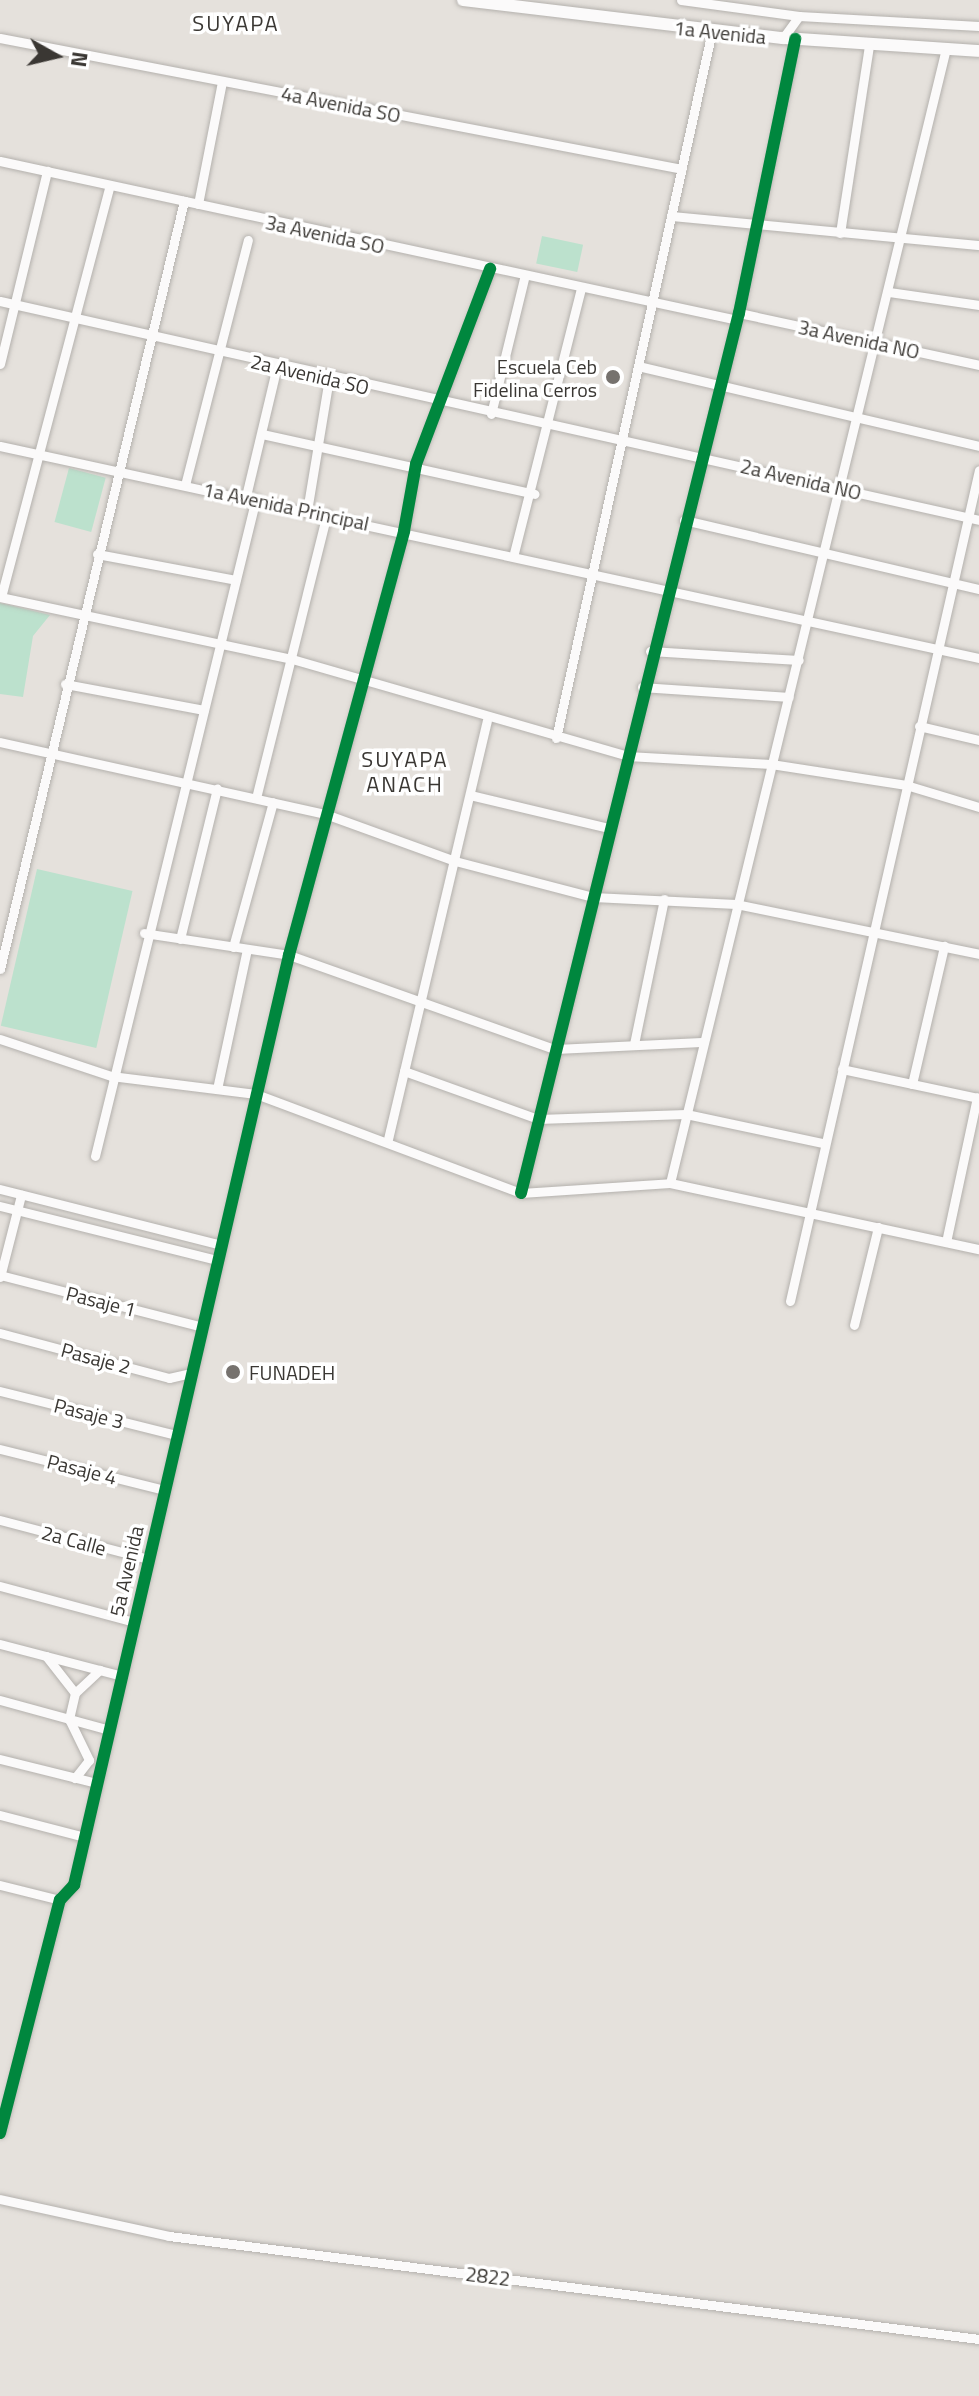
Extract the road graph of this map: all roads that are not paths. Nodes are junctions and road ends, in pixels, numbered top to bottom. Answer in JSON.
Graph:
{"nodes":[{"id":1,"x":463,"y":0,"type":"edge"},
{"id":2,"x":681,"y":0,"type":"edge"},
{"id":3,"x":799,"y":16,"type":"junction"},
{"id":4,"x":979,"y":26,"type":"edge"},
{"id":5,"x":712,"y":31,"type":"junction"},
{"id":6,"x":0,"y":38,"type":"edge"},
{"id":7,"x":789,"y":39,"type":"junction"},
{"id":8,"x":869,"y":46,"type":"junction"},
{"id":9,"x":979,"y":51,"type":"edge"},
{"id":10,"x":945,"y":52,"type":"junction"},
{"id":11,"x":222,"y":82,"type":"junction"},
{"id":12,"x":0,"y":161,"type":"edge"},
{"id":13,"x":682,"y":169,"type":"junction"},
{"id":14,"x":47,"y":171,"type":"junction"},
{"id":15,"x":110,"y":185,"type":"junction"},
{"id":16,"x":184,"y":201,"type":"junction"},
{"id":17,"x":198,"y":204,"type":"junction"},
{"id":18,"x":671,"y":216,"type":"junction"},
{"id":19,"x":759,"y":224,"type":"junction"},
{"id":20,"x":840,"y":233,"type":"junction"},
{"id":21,"x":903,"y":239,"type":"junction"},
{"id":22,"x":248,"y":240,"type":"dead end"},
{"id":23,"x":979,"y":245,"type":"edge"},
{"id":24,"x":490,"y":269,"type":"junction"},
{"id":25,"x":525,"y":275,"type":"junction"},
{"id":26,"x":581,"y":289,"type":"junction"},
{"id":27,"x":889,"y":292,"type":"junction"},
{"id":28,"x":0,"y":301,"type":"edge"},
{"id":29,"x":652,"y":303,"type":"junction"},
{"id":30,"x":14,"y":304,"type":"junction"},
{"id":31,"x":979,"y":305,"type":"edge"},
{"id":32,"x":738,"y":316,"type":"junction"},
{"id":33,"x":78,"y":320,"type":"junction"},
{"id":34,"x":150,"y":336,"type":"junction"},
{"id":35,"x":876,"y":343,"type":"junction"},
{"id":36,"x":219,"y":353,"type":"junction"},
{"id":37,"x":0,"y":364,"type":"edge"},
{"id":38,"x":979,"y":365,"type":"edge"},
{"id":39,"x":277,"y":366,"type":"junction"},
{"id":40,"x":638,"y":366,"type":"junction"},
{"id":41,"x":329,"y":378,"type":"junction"},
{"id":42,"x":718,"y":386,"type":"junction"},
{"id":43,"x":439,"y":404,"type":"junction"},
{"id":44,"x":491,"y":414,"type":"junction"},
{"id":45,"x":858,"y":421,"type":"junction"},
{"id":46,"x":549,"y":427,"type":"junction"},
{"id":47,"x":262,"y":434,"type":"junction"},
{"id":48,"x":622,"y":439,"type":"junction"},
{"id":49,"x":0,"y":446,"type":"edge"},
{"id":50,"x":979,"y":446,"type":"edge"},
{"id":51,"x":319,"y":447,"type":"junction"},
{"id":52,"x":40,"y":454,"type":"junction"},
{"id":53,"x":701,"y":456,"type":"junction"},
{"id":54,"x":416,"y":464,"type":"junction"},
{"id":55,"x":979,"y":470,"type":"edge"},
{"id":56,"x":117,"y":471,"type":"junction"},
{"id":57,"x":185,"y":485,"type":"junction"},
{"id":58,"x":841,"y":488,"type":"junction"},
{"id":59,"x":534,"y":494,"type":"junction"},
{"id":60,"x":251,"y":497,"type":"junction"},
{"id":61,"x":307,"y":511,"type":"junction"},
{"id":62,"x":327,"y":514,"type":"junction"},
{"id":63,"x":968,"y":517,"type":"junction"},
{"id":64,"x":684,"y":520,"type":"junction"},
{"id":65,"x":979,"y":520,"type":"edge"},
{"id":66,"x":404,"y":531,"type":"junction"},
{"id":67,"x":824,"y":552,"type":"junction"},
{"id":68,"x":514,"y":553,"type":"junction"},
{"id":69,"x":97,"y":554,"type":"junction"},
{"id":70,"x":593,"y":571,"type":"junction"},
{"id":71,"x":236,"y":580,"type":"junction"},
{"id":72,"x":952,"y":583,"type":"junction"},
{"id":73,"x":665,"y":587,"type":"junction"},
{"id":74,"x":979,"y":589,"type":"edge"},
{"id":75,"x":0,"y":597,"type":"edge"},
{"id":76,"x":82,"y":615,"type":"junction"},
{"id":77,"x":809,"y":619,"type":"junction"},
{"id":78,"x":221,"y":642,"type":"junction"},
{"id":79,"x":936,"y":649,"type":"junction"},
{"id":80,"x":650,"y":651,"type":"junction"},
{"id":81,"x":979,"y":658,"type":"edge"},
{"id":82,"x":292,"y":659,"type":"junction"},
{"id":83,"x":799,"y":660,"type":"junction"},
{"id":84,"x":360,"y":677,"type":"junction"},
{"id":85,"x":65,"y":684,"type":"junction"},
{"id":86,"x":642,"y":687,"type":"junction"},
{"id":87,"x":789,"y":697,"type":"junction"},
{"id":88,"x":204,"y":710,"type":"junction"},
{"id":89,"x":487,"y":721,"type":"junction"},
{"id":90,"x":919,"y":726,"type":"junction"},
{"id":91,"x":556,"y":738,"type":"junction"},
{"id":92,"x":979,"y":740,"type":"edge"},
{"id":93,"x":0,"y":742,"type":"edge"},
{"id":94,"x":50,"y":753,"type":"junction"},
{"id":95,"x":627,"y":756,"type":"junction"},
{"id":96,"x":771,"y":764,"type":"junction"},
{"id":97,"x":187,"y":781,"type":"junction"},
{"id":98,"x":906,"y":785,"type":"junction"},
{"id":99,"x":217,"y":788,"type":"junction"},
{"id":100,"x":470,"y":795,"type":"junction"},
{"id":101,"x":256,"y":798,"type":"junction"},
{"id":102,"x":273,"y":802,"type":"junction"},
{"id":103,"x":979,"y":807,"type":"edge"},
{"id":104,"x":328,"y":815,"type":"junction"},
{"id":105,"x":609,"y":828,"type":"junction"},
{"id":106,"x":455,"y":861,"type":"junction"},
{"id":107,"x":593,"y":897,"type":"junction"},
{"id":108,"x":664,"y":899,"type":"junction"},
{"id":109,"x":736,"y":904,"type":"junction"},
{"id":110,"x":870,"y":928,"type":"junction"},
{"id":111,"x":144,"y":933,"type":"junction"},
{"id":112,"x":180,"y":939,"type":"junction"},
{"id":113,"x":944,"y":946,"type":"junction"},
{"id":114,"x":233,"y":947,"type":"junction"},
{"id":115,"x":247,"y":949,"type":"junction"},
{"id":116,"x":979,"y":954,"type":"edge"},
{"id":117,"x":289,"y":955,"type":"junction"},
{"id":118,"x":0,"y":969,"type":"edge"},
{"id":119,"x":420,"y":1000,"type":"junction"},
{"id":120,"x":0,"y":1039,"type":"edge"},
{"id":121,"x":702,"y":1042,"type":"junction"},
{"id":122,"x":634,"y":1044,"type":"junction"},
{"id":123,"x":555,"y":1049,"type":"junction"},
{"id":124,"x":842,"y":1069,"type":"junction"},
{"id":125,"x":404,"y":1071,"type":"junction"},
{"id":126,"x":111,"y":1076,"type":"junction"},
{"id":127,"x":912,"y":1084,"type":"junction"},
{"id":128,"x":217,"y":1089,"type":"junction"},
{"id":129,"x":256,"y":1094,"type":"junction"},
{"id":130,"x":978,"y":1097,"type":"edge"},
{"id":131,"x":686,"y":1114,"type":"junction"},
{"id":132,"x":538,"y":1119,"type":"junction"},
{"id":133,"x":388,"y":1139,"type":"junction"},
{"id":134,"x":823,"y":1143,"type":"junction"},
{"id":135,"x":95,"y":1156,"type":"dead end"},
{"id":136,"x":670,"y":1183,"type":"junction"},
{"id":137,"x":0,"y":1189,"type":"edge"},
{"id":138,"x":521,"y":1193,"type":"junction"},
{"id":139,"x":21,"y":1195,"type":"junction"},
{"id":140,"x":0,"y":1206,"type":"edge"},
{"id":141,"x":18,"y":1210,"type":"junction"},
{"id":142,"x":806,"y":1211,"type":"junction"},
{"id":143,"x":878,"y":1227,"type":"junction"},
{"id":144,"x":946,"y":1242,"type":"junction"},
{"id":145,"x":221,"y":1245,"type":"junction"},
{"id":146,"x":979,"y":1249,"type":"edge"},
{"id":147,"x":217,"y":1260,"type":"junction"},
{"id":148,"x":0,"y":1276,"type":"edge"},
{"id":149,"x":790,"y":1301,"type":"dead end"},
{"id":150,"x":854,"y":1325,"type":"dead end"},
{"id":151,"x":202,"y":1327,"type":"junction"},
{"id":152,"x":0,"y":1333,"type":"edge"},
{"id":153,"x":191,"y":1373,"type":"junction"},
{"id":154,"x":0,"y":1391,"type":"edge"},
{"id":155,"x":177,"y":1435,"type":"junction"},
{"id":156,"x":0,"y":1449,"type":"edge"},
{"id":157,"x":165,"y":1490,"type":"junction"},
{"id":158,"x":0,"y":1520,"type":"edge"},
{"id":159,"x":149,"y":1559,"type":"junction"},
{"id":160,"x":0,"y":1586,"type":"edge"},
{"id":161,"x":134,"y":1622,"type":"junction"},
{"id":162,"x":0,"y":1644,"type":"edge"},
{"id":163,"x":46,"y":1656,"type":"junction"},
{"id":164,"x":100,"y":1670,"type":"junction"},
{"id":165,"x":122,"y":1676,"type":"junction"},
{"id":166,"x":75,"y":1693,"type":"junction"},
{"id":167,"x":0,"y":1700,"type":"edge"},
{"id":168,"x":69,"y":1719,"type":"junction"},
{"id":169,"x":110,"y":1730,"type":"junction"},
{"id":170,"x":0,"y":1759,"type":"edge"},
{"id":171,"x":75,"y":1778,"type":"junction"},
{"id":172,"x":97,"y":1783,"type":"junction"},
{"id":173,"x":0,"y":1815,"type":"edge"},
{"id":174,"x":85,"y":1837,"type":"junction"},
{"id":175,"x":0,"y":1885,"type":"edge"},
{"id":176,"x":60,"y":1900,"type":"junction"},
{"id":177,"x":0,"y":2133,"type":"edge"},
{"id":178,"x":0,"y":2199,"type":"edge"},
{"id":179,"x":979,"y":2339,"type":"edge"}],
"edges":[{"from":1,"to":5,"type":"street","name":"1a Avenida"},
{"from":2,"to":3,"type":"street"},
{"from":3,"to":4,"type":"street"},
{"from":3,"to":7,"type":"street"},
{"from":5,"to":7,"type":"street","name":"1a Avenida"},
{"from":5,"to":13,"type":"street"},
{"from":6,"to":11,"type":"street","name":"4a Avenida SO"},
{"from":7,"to":8,"type":"street","name":"1a Avenida"},
{"from":7,"to":19,"type":"street"},
{"from":8,"to":10,"type":"street","name":"1a Avenida"},
{"from":8,"to":20,"type":"street"},
{"from":9,"to":10,"type":"street","name":"1a Avenida"},
{"from":10,"to":21,"type":"street"},
{"from":11,"to":13,"type":"street","name":"4a Avenida SO"},
{"from":11,"to":17,"type":"street"},
{"from":12,"to":14,"type":"street","name":"3a Avenida SO"},
{"from":13,"to":18,"type":"street"},
{"from":14,"to":15,"type":"street","name":"3a Avenida SO"},
{"from":14,"to":30,"type":"street"},
{"from":15,"to":16,"type":"street","name":"3a Avenida SO"},
{"from":15,"to":33,"type":"street"},
{"from":16,"to":17,"type":"street","name":"3a Avenida SO"},
{"from":16,"to":34,"type":"street"},
{"from":17,"to":24,"type":"street","name":"3a Avenida SO"},
{"from":18,"to":19,"type":"street"},
{"from":18,"to":29,"type":"street"},
{"from":19,"to":20,"type":"street"},
{"from":19,"to":32,"type":"street"},
{"from":20,"to":21,"type":"street"},
{"from":21,"to":23,"type":"street"},
{"from":21,"to":27,"type":"street"},
{"from":22,"to":36,"type":"street"},
{"from":24,"to":25,"type":"street","name":"3a Avenida SO"},
{"from":24,"to":43,"type":"street","name":"5a Avenida"},
{"from":25,"to":26,"type":"street","name":"3a Avenida SO"},
{"from":25,"to":44,"type":"street"},
{"from":26,"to":29,"type":"street","name":"3a Avenida SO"},
{"from":26,"to":46,"type":"street"},
{"from":27,"to":31,"type":"street"},
{"from":27,"to":35,"type":"street"},
{"from":28,"to":30,"type":"street","name":"2a Avenida SO"},
{"from":29,"to":32,"type":"street","name":"3a Avenida NO"},
{"from":29,"to":40,"type":"street"},
{"from":30,"to":33,"type":"street","name":"2a Avenida SO"},
{"from":30,"to":37,"type":"street"},
{"from":32,"to":35,"type":"street","name":"3a Avenida NO"},
{"from":32,"to":42,"type":"street"},
{"from":33,"to":34,"type":"street","name":"2a Avenida SO"},
{"from":33,"to":52,"type":"street"},
{"from":34,"to":36,"type":"street","name":"2a Avenida SO"},
{"from":34,"to":56,"type":"street"},
{"from":35,"to":38,"type":"street","name":"3a Avenida NO"},
{"from":35,"to":45,"type":"street"},
{"from":36,"to":39,"type":"street","name":"2a Avenida SO"},
{"from":36,"to":57,"type":"street"},
{"from":39,"to":41,"type":"street","name":"2a Avenida SO"},
{"from":39,"to":47,"type":"street"},
{"from":40,"to":42,"type":"street"},
{"from":40,"to":48,"type":"street"},
{"from":41,"to":43,"type":"street","name":"2a Avenida SO"},
{"from":41,"to":51,"type":"street"},
{"from":42,"to":45,"type":"street"},
{"from":42,"to":53,"type":"street"},
{"from":43,"to":44,"type":"street","name":"2a Avenida SO"},
{"from":43,"to":54,"type":"street","name":"5a Avenida"},
{"from":44,"to":46,"type":"street","name":"2a Avenida SO"},
{"from":45,"to":50,"type":"street"},
{"from":45,"to":58,"type":"street"},
{"from":46,"to":48,"type":"street","name":"2a Avenida SO"},
{"from":46,"to":59,"type":"street"},
{"from":47,"to":51,"type":"street"},
{"from":47,"to":60,"type":"street"},
{"from":48,"to":53,"type":"street","name":"2a Avenida NO"},
{"from":48,"to":70,"type":"street"},
{"from":49,"to":52,"type":"street","name":"1a Avenida Principal"},
{"from":51,"to":54,"type":"street"},
{"from":51,"to":61,"type":"street"},
{"from":52,"to":56,"type":"street","name":"1a Avenida Principal"},
{"from":52,"to":75,"type":"street"},
{"from":53,"to":58,"type":"street","name":"2a Avenida NO"},
{"from":53,"to":64,"type":"street"},
{"from":54,"to":59,"type":"street"},
{"from":54,"to":66,"type":"street","name":"5a Avenida"},
{"from":55,"to":63,"type":"street"},
{"from":56,"to":57,"type":"street","name":"1a Avenida Principal"},
{"from":56,"to":69,"type":"street"},
{"from":57,"to":60,"type":"street","name":"1a Avenida Principal"},
{"from":58,"to":63,"type":"street","name":"2a Avenida NO"},
{"from":58,"to":67,"type":"street"},
{"from":59,"to":68,"type":"street"},
{"from":60,"to":61,"type":"street","name":"1a Avenida Principal"},
{"from":60,"to":71,"type":"street"},
{"from":61,"to":62,"type":"street","name":"1a Avenida Principal"},
{"from":62,"to":66,"type":"street","name":"1a Avenida Principal"},
{"from":62,"to":82,"type":"street"},
{"from":63,"to":65,"type":"street","name":"2a Avenida NO"},
{"from":63,"to":72,"type":"street"},
{"from":64,"to":67,"type":"street"},
{"from":64,"to":73,"type":"street"},
{"from":66,"to":68,"type":"street","name":"1a Avenida Principal"},
{"from":66,"to":84,"type":"street","name":"5a Avenida"},
{"from":67,"to":72,"type":"street"},
{"from":67,"to":77,"type":"street"},
{"from":68,"to":70,"type":"street","name":"1a Avenida Principal"},
{"from":69,"to":71,"type":"street"},
{"from":69,"to":76,"type":"street"},
{"from":70,"to":73,"type":"street","name":"1a Avenida Principal"},
{"from":70,"to":91,"type":"street"},
{"from":71,"to":78,"type":"street"},
{"from":72,"to":74,"type":"street"},
{"from":72,"to":79,"type":"street"},
{"from":73,"to":77,"type":"street","name":"1a Avenida Principal"},
{"from":73,"to":80,"type":"street"},
{"from":75,"to":76,"type":"street"},
{"from":76,"to":78,"type":"street"},
{"from":76,"to":85,"type":"street"},
{"from":77,"to":79,"type":"street","name":"1a Avenida Principal"},
{"from":77,"to":83,"type":"street"},
{"from":78,"to":82,"type":"street"},
{"from":78,"to":88,"type":"street"},
{"from":79,"to":81,"type":"street","name":"1a Avenida Principal"},
{"from":79,"to":90,"type":"street"},
{"from":80,"to":83,"type":"street"},
{"from":80,"to":86,"type":"street"},
{"from":82,"to":84,"type":"street"},
{"from":82,"to":101,"type":"street"},
{"from":83,"to":87,"type":"street"},
{"from":84,"to":89,"type":"street"},
{"from":84,"to":104,"type":"street","name":"5a Avenida"},
{"from":85,"to":88,"type":"street"},
{"from":85,"to":94,"type":"street"},
{"from":86,"to":87,"type":"street"},
{"from":86,"to":95,"type":"street"},
{"from":87,"to":96,"type":"street"},
{"from":88,"to":97,"type":"street"},
{"from":89,"to":91,"type":"street"},
{"from":89,"to":100,"type":"street"},
{"from":90,"to":92,"type":"street"},
{"from":90,"to":98,"type":"street"},
{"from":91,"to":95,"type":"street"},
{"from":93,"to":94,"type":"street"},
{"from":94,"to":97,"type":"street"},
{"from":94,"to":118,"type":"street"},
{"from":95,"to":96,"type":"street"},
{"from":95,"to":105,"type":"street"},
{"from":96,"to":98,"type":"street"},
{"from":96,"to":109,"type":"street"},
{"from":97,"to":99,"type":"street"},
{"from":97,"to":111,"type":"street"},
{"from":98,"to":103,"type":"street"},
{"from":98,"to":110,"type":"street"},
{"from":99,"to":101,"type":"street"},
{"from":99,"to":112,"type":"street"},
{"from":100,"to":105,"type":"street"},
{"from":100,"to":106,"type":"street"},
{"from":101,"to":102,"type":"street"},
{"from":102,"to":104,"type":"street"},
{"from":102,"to":114,"type":"street"},
{"from":104,"to":106,"type":"street"},
{"from":104,"to":117,"type":"street","name":"5a Avenida"},
{"from":105,"to":107,"type":"street"},
{"from":106,"to":107,"type":"street"},
{"from":106,"to":119,"type":"street"},
{"from":107,"to":108,"type":"street"},
{"from":107,"to":123,"type":"street"},
{"from":108,"to":109,"type":"street"},
{"from":108,"to":122,"type":"street"},
{"from":109,"to":110,"type":"street"},
{"from":109,"to":121,"type":"street"},
{"from":110,"to":113,"type":"street"},
{"from":110,"to":124,"type":"street"},
{"from":111,"to":112,"type":"street"},
{"from":111,"to":126,"type":"street"},
{"from":112,"to":114,"type":"street"},
{"from":113,"to":116,"type":"street"},
{"from":113,"to":127,"type":"street"},
{"from":114,"to":115,"type":"street"},
{"from":115,"to":117,"type":"street"},
{"from":115,"to":128,"type":"street"},
{"from":117,"to":119,"type":"street"},
{"from":117,"to":129,"type":"street","name":"5a Avenida"},
{"from":119,"to":123,"type":"street"},
{"from":119,"to":125,"type":"street"},
{"from":120,"to":126,"type":"street"},
{"from":121,"to":122,"type":"street"},
{"from":121,"to":131,"type":"street"},
{"from":122,"to":123,"type":"street"},
{"from":123,"to":132,"type":"street"},
{"from":124,"to":127,"type":"street"},
{"from":124,"to":134,"type":"street"},
{"from":125,"to":132,"type":"street"},
{"from":125,"to":133,"type":"street"},
{"from":126,"to":128,"type":"street"},
{"from":126,"to":135,"type":"street"},
{"from":127,"to":130,"type":"street"},
{"from":128,"to":129,"type":"street"},
{"from":129,"to":133,"type":"street"},
{"from":129,"to":145,"type":"street","name":"5a Avenida"},
{"from":130,"to":144,"type":"street"},
{"from":131,"to":132,"type":"street"},
{"from":131,"to":134,"type":"street"},
{"from":131,"to":136,"type":"street"},
{"from":132,"to":138,"type":"street"},
{"from":133,"to":138,"type":"street"},
{"from":134,"to":142,"type":"street"},
{"from":136,"to":138,"type":"street"},
{"from":136,"to":142,"type":"street"},
{"from":137,"to":139,"type":"street"},
{"from":139,"to":141,"type":"street"},
{"from":139,"to":145,"type":"street"},
{"from":140,"to":141,"type":"street"},
{"from":141,"to":147,"type":"street"},
{"from":141,"to":148,"type":"street"},
{"from":142,"to":143,"type":"street"},
{"from":142,"to":149,"type":"street"},
{"from":143,"to":144,"type":"street"},
{"from":143,"to":150,"type":"street"},
{"from":144,"to":146,"type":"street"},
{"from":145,"to":147,"type":"street","name":"5a Avenida"},
{"from":147,"to":151,"type":"street","name":"5a Avenida"},
{"from":148,"to":151,"type":"street","name":"Pasaje 1"},
{"from":151,"to":153,"type":"street","name":"5a Avenida"},
{"from":152,"to":153,"type":"street","name":"Pasaje 2"},
{"from":153,"to":155,"type":"street","name":"5a Avenida"},
{"from":154,"to":155,"type":"street","name":"Pasaje 3"},
{"from":155,"to":157,"type":"street","name":"5a Avenida"},
{"from":156,"to":157,"type":"street","name":"Pasaje 4"},
{"from":157,"to":159,"type":"street","name":"5a Avenida"},
{"from":158,"to":159,"type":"street","name":"2a Calle"},
{"from":159,"to":161,"type":"street","name":"5a Avenida"},
{"from":160,"to":161,"type":"street"},
{"from":161,"to":165,"type":"street","name":"5a Avenida"},
{"from":162,"to":163,"type":"street"},
{"from":163,"to":164,"type":"street"},
{"from":163,"to":166,"type":"street"},
{"from":164,"to":165,"type":"street"},
{"from":164,"to":166,"type":"street"},
{"from":165,"to":169,"type":"street","name":"5a Avenida"},
{"from":166,"to":168,"type":"street"},
{"from":167,"to":168,"type":"street"},
{"from":168,"to":169,"type":"street"},
{"from":168,"to":171,"type":"street"},
{"from":169,"to":172,"type":"street","name":"5a Avenida"},
{"from":170,"to":171,"type":"street"},
{"from":171,"to":172,"type":"street"},
{"from":172,"to":174,"type":"street","name":"5a Avenida"},
{"from":173,"to":174,"type":"street"},
{"from":174,"to":176,"type":"street","name":"5a Avenida"},
{"from":175,"to":176,"type":"street"},
{"from":176,"to":177,"type":"street","name":"5a Avenida"},
{"from":178,"to":179,"type":"street","name":"2822"}]}
